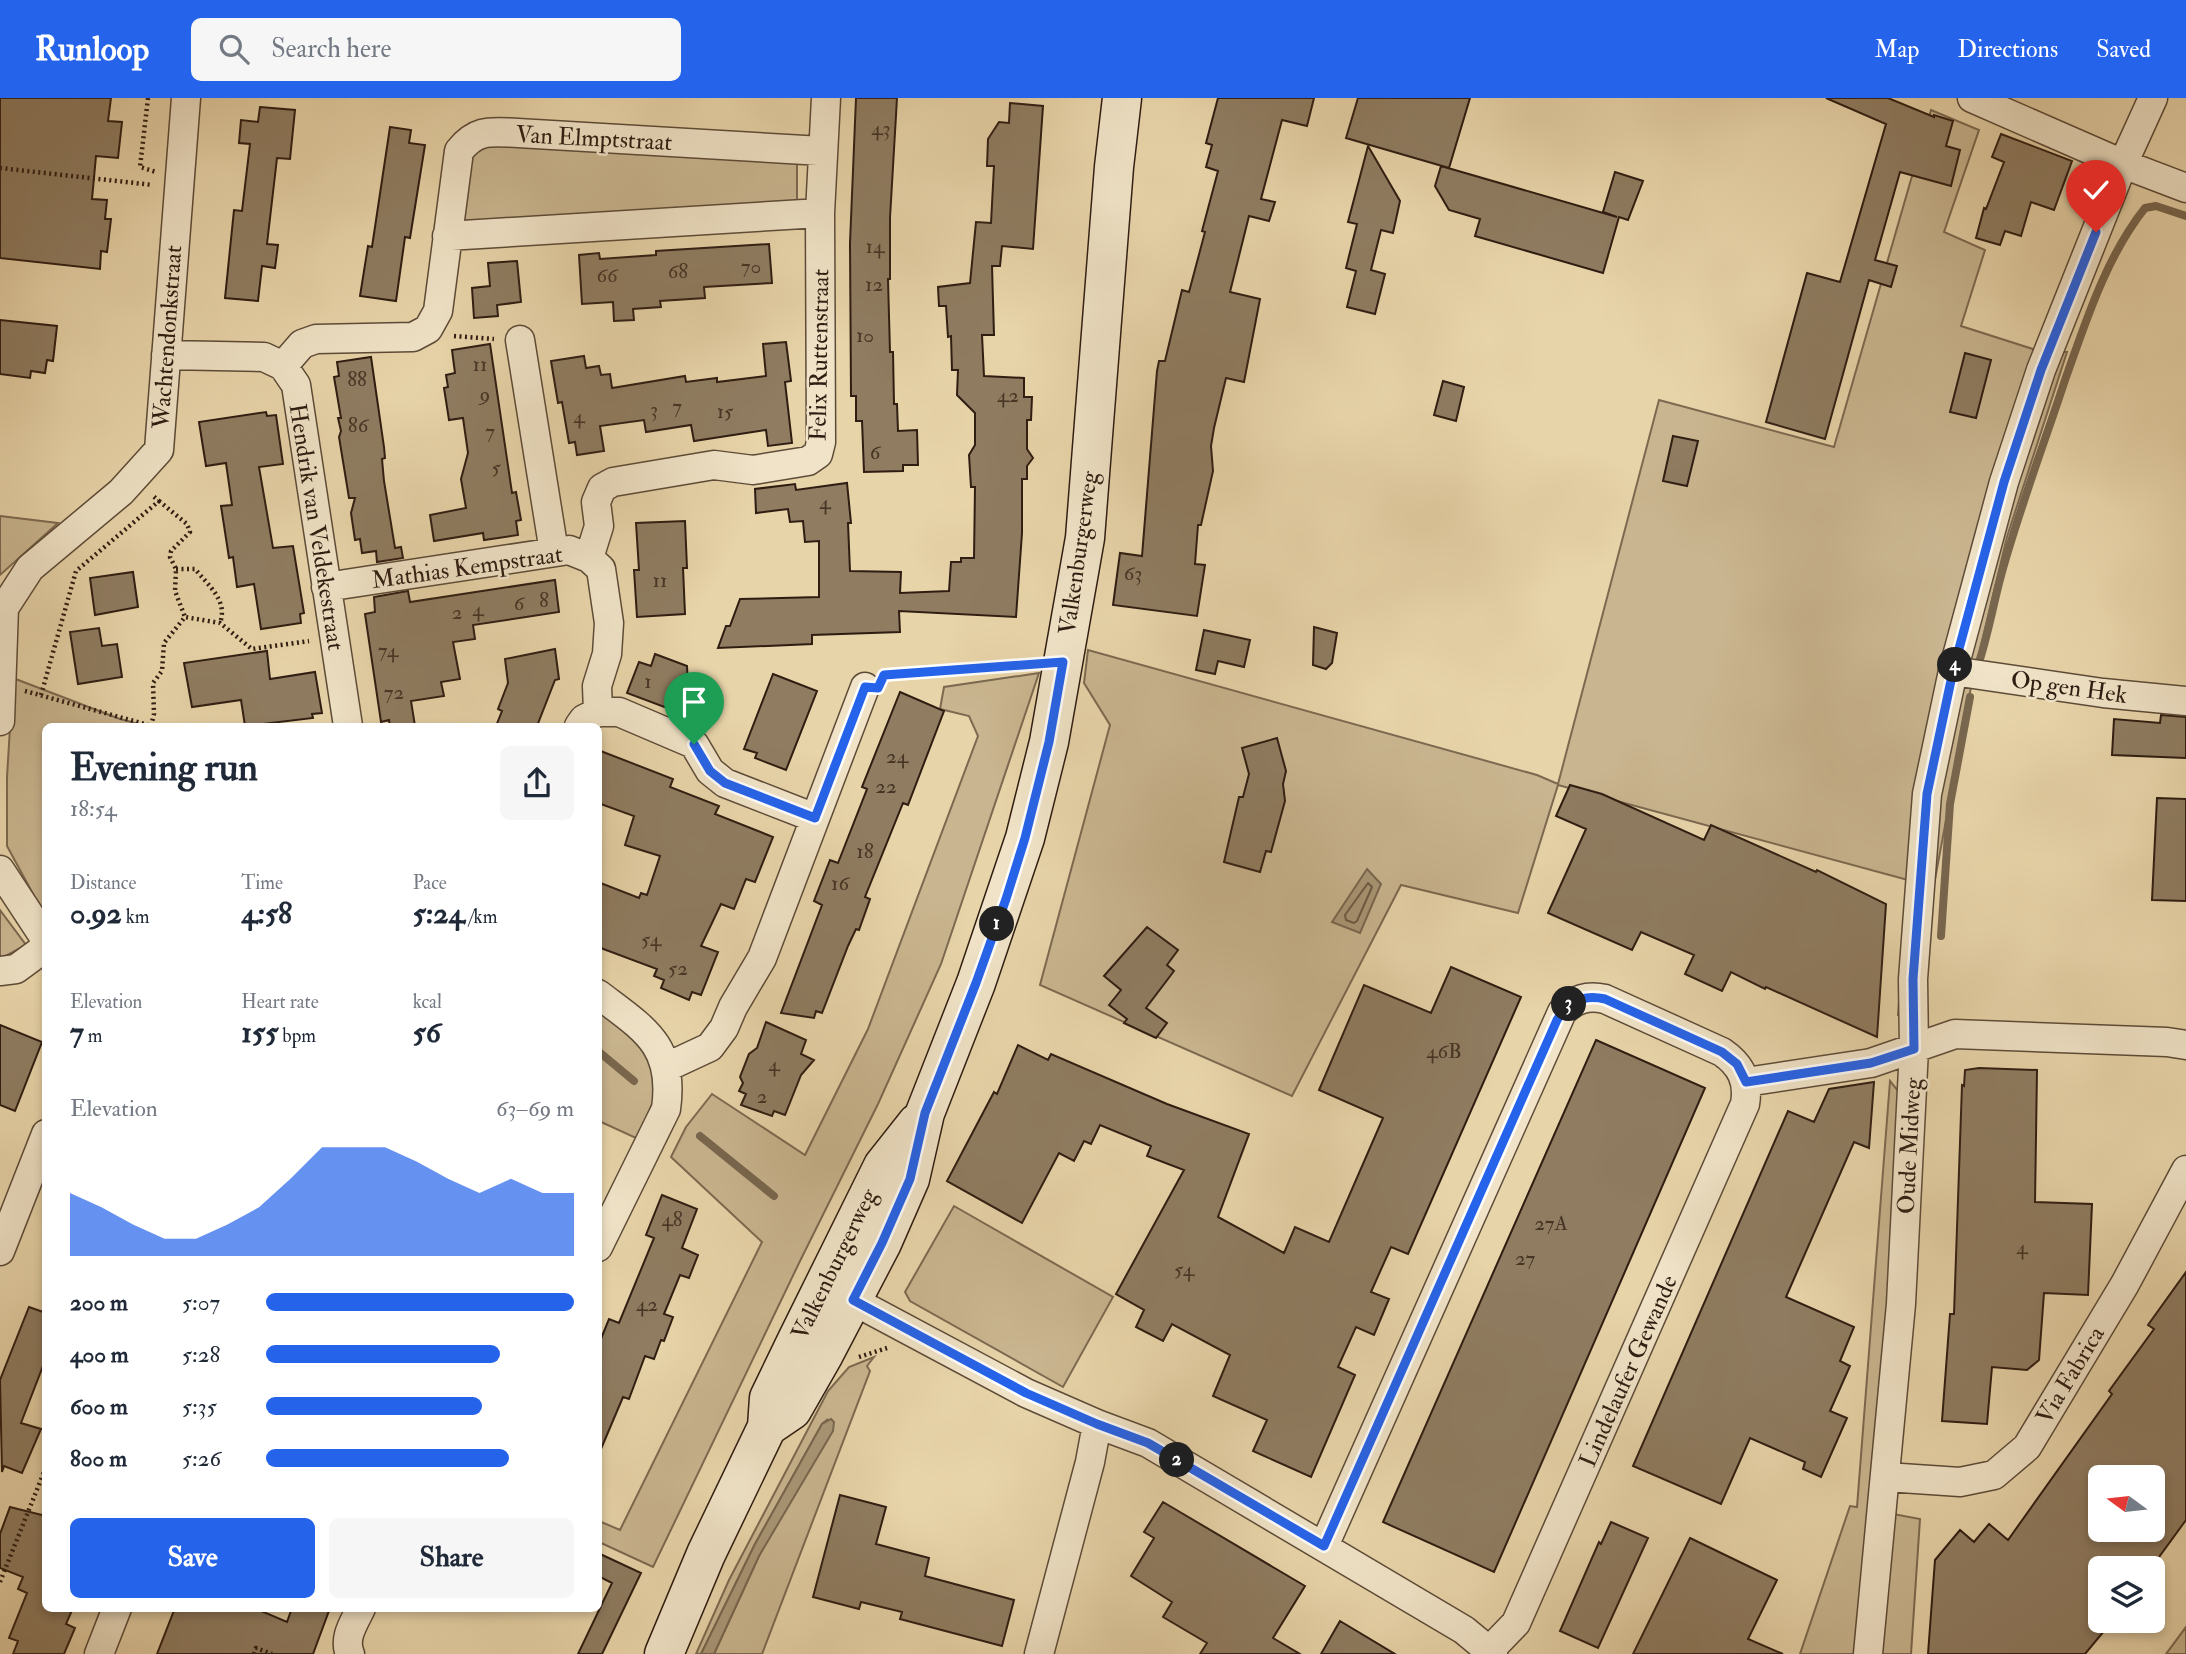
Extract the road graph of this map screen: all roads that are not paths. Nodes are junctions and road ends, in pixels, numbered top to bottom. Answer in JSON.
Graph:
{"nodes":[{"id":1,"x":186,"y":98,"type":"edge"},
{"id":2,"x":826,"y":98,"type":"edge"},
{"id":3,"x":1122,"y":98,"type":"edge"},
{"id":4,"x":1972,"y":98,"type":"edge"},
{"id":5,"x":2153,"y":98,"type":"edge"},
{"id":6,"x":822,"y":151,"type":"junction"},
{"id":7,"x":2123,"y":164,"type":"junction"},
{"id":8,"x":2186,"y":188,"type":"edge"},
{"id":9,"x":820,"y":214,"type":"junction"},
{"id":10,"x":447,"y":236,"type":"junction"},
{"id":11,"x":520,"y":340,"type":"road end"},
{"id":12,"x":166,"y":355,"type":"junction"},
{"id":13,"x":283,"y":366,"type":"junction"},
{"id":14,"x":554,"y":552,"type":"junction"},
{"id":15,"x":589,"y":558,"type":"junction"},
{"id":16,"x":326,"y":587,"type":"junction"},
{"id":17,"x":1953,"y":671,"type":"junction"},
{"id":18,"x":865,"y":687,"type":"road end"},
{"id":19,"x":2186,"y":701,"type":"edge"},
{"id":20,"x":588,"y":719,"type":"edge"},
{"id":21,"x":0,"y":721,"type":"edge"},
{"id":22,"x":348,"y":723,"type":"edge"},
{"id":23,"x":815,"y":818,"type":"junction"},
{"id":24,"x":0,"y":870,"type":"edge"},
{"id":25,"x":42,"y":934,"type":"edge"},
{"id":26,"x":42,"y":950,"type":"edge"},
{"id":27,"x":0,"y":971,"type":"edge"},
{"id":28,"x":602,"y":997,"type":"edge"},
{"id":29,"x":2186,"y":1045,"type":"edge"},
{"id":30,"x":1914,"y":1049,"type":"junction"},
{"id":31,"x":667,"y":1067,"type":"junction"},
{"id":32,"x":1746,"y":1082,"type":"junction"},
{"id":33,"x":42,"y":1152,"type":"edge"},
{"id":34,"x":2186,"y":1170,"type":"edge"},
{"id":35,"x":602,"y":1239,"type":"edge"},
{"id":36,"x":0,"y":1251,"type":"edge"},
{"id":37,"x":838,"y":1292,"type":"junction"},
{"id":38,"x":1097,"y":1424,"type":"junction"},
{"id":39,"x":1886,"y":1477,"type":"junction"},
{"id":40,"x":1324,"y":1546,"type":"junction"},
{"id":41,"x":115,"y":1612,"type":"edge"},
{"id":42,"x":359,"y":1612,"type":"edge"},
{"id":43,"x":1492,"y":1652,"type":"edge"},
{"id":44,"x":99,"y":1654,"type":"edge"},
{"id":45,"x":350,"y":1654,"type":"edge"},
{"id":46,"x":664,"y":1654,"type":"edge"},
{"id":47,"x":1039,"y":1654,"type":"edge"},
{"id":48,"x":1868,"y":1654,"type":"edge"}],
"edges":[{"from":1,"to":12,"type":"street","name":"Wachtendonkstraat"},
{"from":2,"to":6,"type":"street"},
{"from":3,"to":37,"type":"main road","name":"Valkenburgerweg"},
{"from":4,"to":7,"type":"street"},
{"from":5,"to":7,"type":"street","name":"Oude Midweg"},
{"from":6,"to":9,"type":"street"},
{"from":6,"to":10,"type":"street","name":"Van Elmptstraat"},
{"from":7,"to":8,"type":"street"},
{"from":7,"to":17,"type":"street","name":"Oude Midweg"},
{"from":9,"to":10,"type":"street"},
{"from":9,"to":15,"type":"street","name":"Felix Ruttenstraat"},
{"from":10,"to":13,"type":"street","name":"Van Elmptstraat"},
{"from":11,"to":14,"type":"street"},
{"from":12,"to":13,"type":"street"},
{"from":12,"to":21,"type":"street","name":"Wachtendonkstraat"},
{"from":13,"to":16,"type":"street","name":"Hendrik van Veldekestraat"},
{"from":14,"to":15,"type":"street","name":"Mathias Kempstraat"},
{"from":14,"to":16,"type":"street","name":"Mathias Kempstraat"},
{"from":15,"to":20,"type":"street","name":"Mathias Kempstraat"},
{"from":16,"to":22,"type":"street","name":"Hendrik van Veldekestraat"},
{"from":17,"to":19,"type":"street","name":"Op gen Hek"},
{"from":17,"to":30,"type":"street","name":"Oude Midweg"},
{"from":18,"to":23,"type":"street"},
{"from":20,"to":23,"type":"street"},
{"from":23,"to":31,"type":"street"},
{"from":24,"to":25,"type":"street"},
{"from":26,"to":27,"type":"street"},
{"from":28,"to":31,"type":"street"},
{"from":29,"to":30,"type":"street"},
{"from":30,"to":32,"type":"street"},
{"from":30,"to":39,"type":"street","name":"Oude Midweg"},
{"from":31,"to":35,"type":"street"},
{"from":32,"to":40,"type":"street"},
{"from":32,"to":43,"type":"street","name":"Lindelaufer Gewande"},
{"from":33,"to":36,"type":"street"},
{"from":34,"to":39,"type":"street","name":"Via Fabrica"},
{"from":37,"to":38,"type":"street","name":"Lindelaufer Gewande"},
{"from":37,"to":46,"type":"main road","name":"Valkenburgerweg"},
{"from":38,"to":40,"type":"street","name":"Lindelaufer Gewande"},
{"from":38,"to":47,"type":"street"},
{"from":39,"to":48,"type":"street","name":"Oude Midweg"},
{"from":40,"to":43,"type":"street","name":"Lindelaufer Gewande"},
{"from":41,"to":44,"type":"street"},
{"from":42,"to":45,"type":"street"}]}
